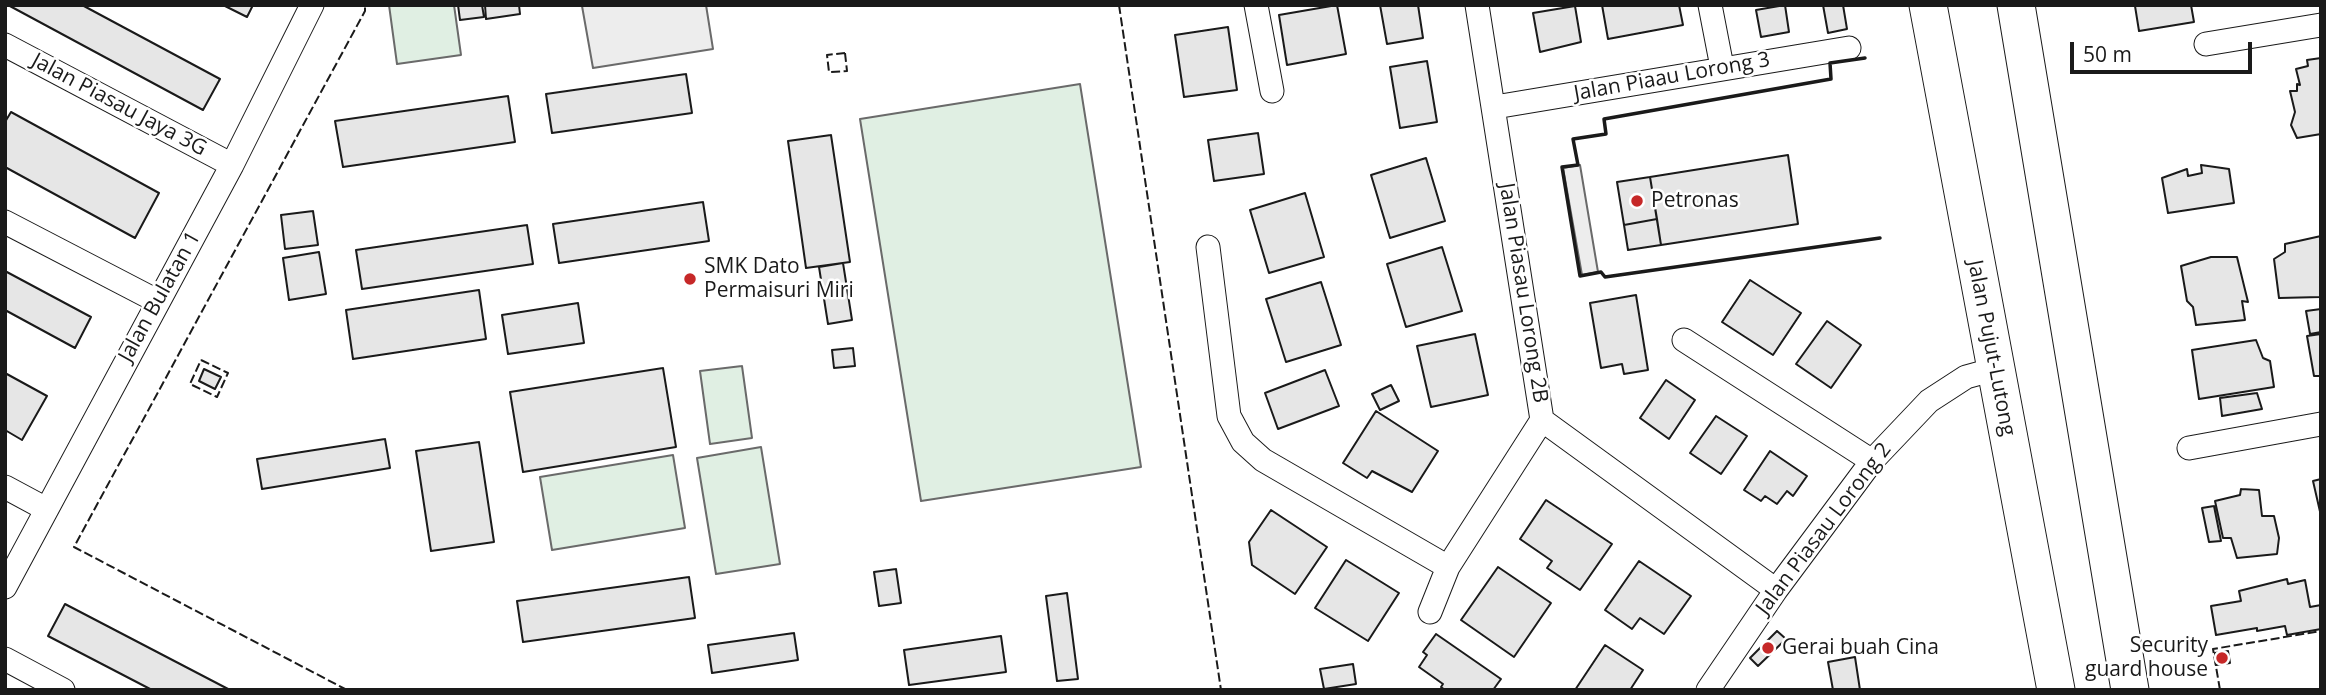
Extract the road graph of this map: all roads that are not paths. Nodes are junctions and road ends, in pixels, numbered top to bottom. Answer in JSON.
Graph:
{"nodes":[{"id":1,"x":312,"y":5,"type":"edge"},
{"id":2,"x":1256,"y":5,"type":"edge"},
{"id":3,"x":1477,"y":5,"type":"edge"},
{"id":4,"x":1710,"y":5,"type":"edge"},
{"id":5,"x":1928,"y":5,"type":"edge"},
{"id":6,"x":2016,"y":5,"type":"edge"},
{"id":7,"x":2321,"y":25,"type":"edge"},
{"id":8,"x":2206,"y":44,"type":"dead end"},
{"id":9,"x":5,"y":45,"type":"edge"},
{"id":10,"x":1849,"y":48,"type":"dead end"},
{"id":11,"x":1722,"y":67,"type":"junction"},
{"id":12,"x":1272,"y":91,"type":"dead end"},
{"id":13,"x":1495,"y":107,"type":"junction"},
{"id":14,"x":232,"y":165,"type":"junction"},
{"id":15,"x":5,"y":222,"type":"edge"},
{"id":16,"x":1208,"y":247,"type":"dead end"},
{"id":17,"x":157,"y":300,"type":"junction"},
{"id":18,"x":1684,"y":341,"type":"dead end"},
{"id":19,"x":1996,"y":369,"type":"junction"},
{"id":20,"x":1542,"y":419,"type":"junction"},
{"id":21,"x":2321,"y":424,"type":"edge"},
{"id":22,"x":2189,"y":448,"type":"dead end"},
{"id":23,"x":1872,"y":461,"type":"junction"},
{"id":24,"x":5,"y":487,"type":"edge"},
{"id":25,"x":46,"y":509,"type":"junction"},
{"id":26,"x":1448,"y":567,"type":"junction"},
{"id":27,"x":5,"y":587,"type":"edge"},
{"id":28,"x":1776,"y":590,"type":"junction"},
{"id":29,"x":1430,"y":612,"type":"dead end"},
{"id":30,"x":5,"y":659,"type":"edge"},
{"id":31,"x":63,"y":690,"type":"edge"},
{"id":32,"x":1708,"y":690,"type":"edge"},
{"id":33,"x":2056,"y":690,"type":"edge"},
{"id":34,"x":2130,"y":690,"type":"edge"}],
"edges":[{"from":1,"to":14,"type":"street","name":"Jalan Bulatan 1"},
{"from":2,"to":12,"type":"street"},
{"from":3,"to":13,"type":"street","name":"Jalan Piasau Lorong 2B"},
{"from":4,"to":11,"type":"street"},
{"from":5,"to":19,"type":"highway","name":"Jalan Pujut-Lutong"},
{"from":6,"to":34,"type":"highway"},
{"from":7,"to":8,"type":"street"},
{"from":9,"to":14,"type":"street","name":"Jalan Piasau Jaya 3G"},
{"from":10,"to":11,"type":"street","name":"Jalan Piaau Lorong 3"},
{"from":11,"to":13,"type":"street","name":"Jalan Piaau Lorong 3"},
{"from":13,"to":20,"type":"street","name":"Jalan Piasau Lorong 2B"},
{"from":14,"to":17,"type":"street","name":"Jalan Bulatan 1"},
{"from":15,"to":17,"type":"street"},
{"from":16,"to":26,"type":"street"},
{"from":17,"to":25,"type":"street","name":"Jalan Bulatan 1"},
{"from":18,"to":23,"type":"street"},
{"from":19,"to":23,"type":"street","name":"Jalan Piasau Lorong 2"},
{"from":19,"to":33,"type":"highway","name":"Jalan Pujut-Lutong"},
{"from":20,"to":26,"type":"street"},
{"from":20,"to":28,"type":"street","name":"Jalan Piasau Lorong 2B"},
{"from":21,"to":22,"type":"street"},
{"from":23,"to":28,"type":"street","name":"Jalan Piasau Lorong 2"},
{"from":24,"to":25,"type":"street"},
{"from":25,"to":27,"type":"street","name":"Jalan Bulatan 1"},
{"from":26,"to":29,"type":"street"},
{"from":28,"to":32,"type":"street","name":"Jalan Piasau Lorong 2"},
{"from":30,"to":31,"type":"street"}]}
